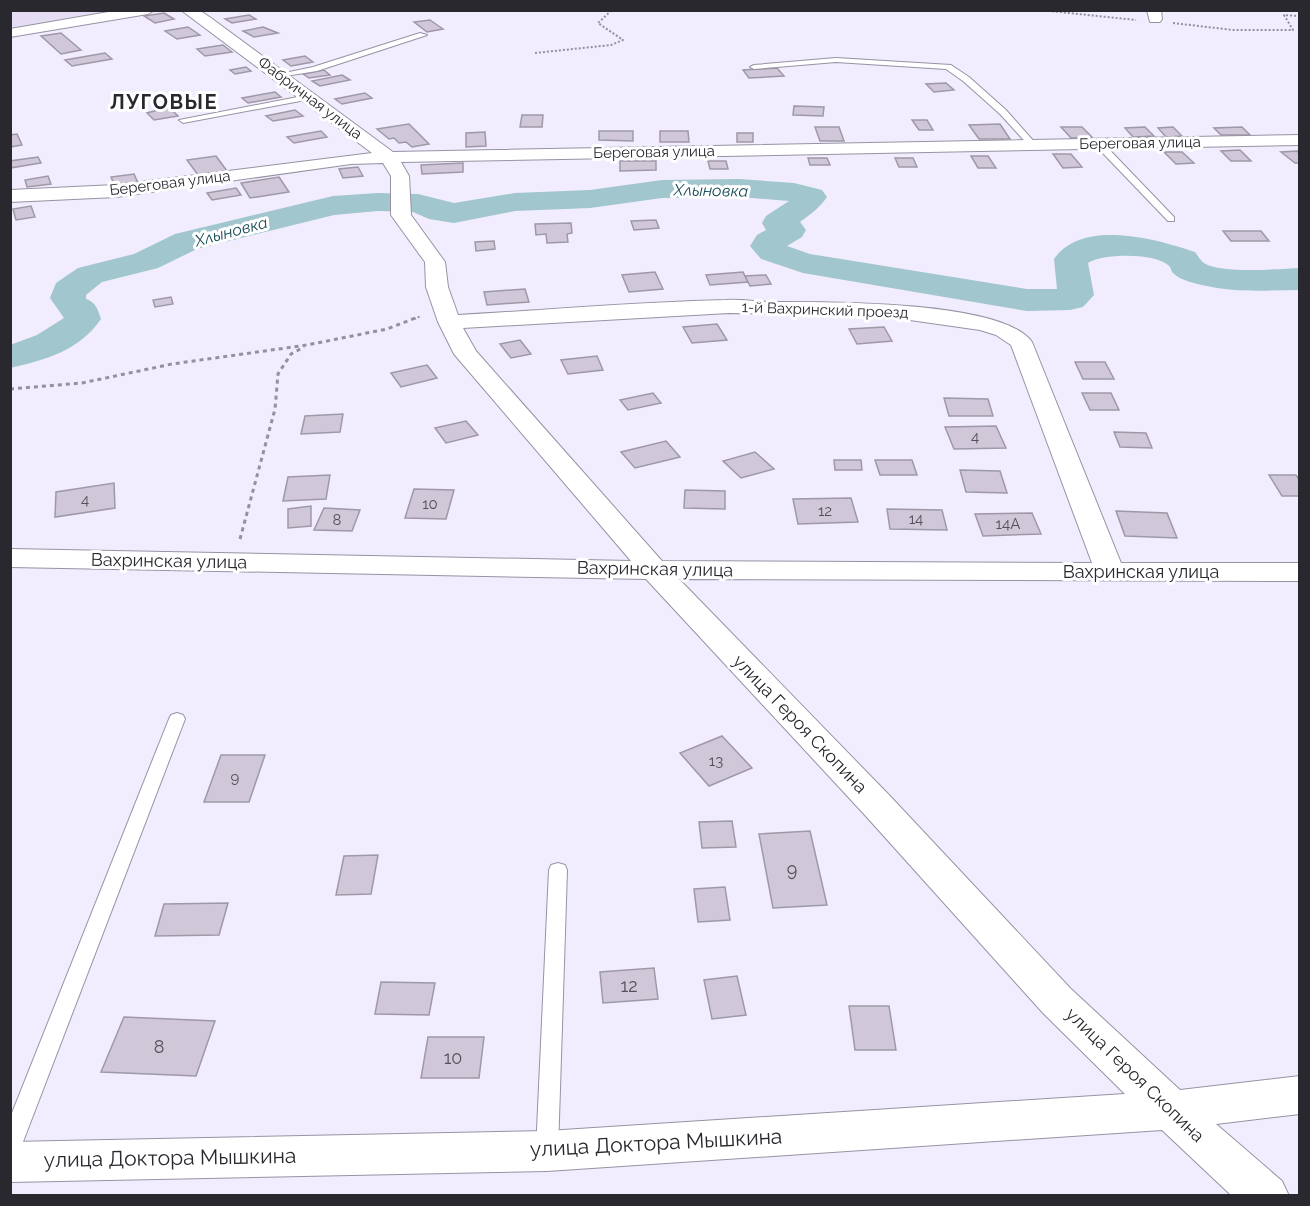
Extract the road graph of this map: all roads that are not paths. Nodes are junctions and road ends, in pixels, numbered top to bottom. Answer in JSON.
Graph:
{"nodes":[{"id":1,"x":148,"y":10,"type":"edge"},
{"id":2,"x":188,"y":10,"type":"edge"},
{"id":3,"x":10,"y":33,"type":"edge"},
{"id":4,"x":423,"y":35,"type":"dead end"},
{"id":5,"x":754,"y":67,"type":"dead end"},
{"id":6,"x":279,"y":75,"type":"junction"},
{"id":7,"x":308,"y":97,"type":"junction"},
{"id":8,"x":183,"y":120,"type":"dead end"},
{"id":9,"x":1299,"y":140,"type":"edge"},
{"id":10,"x":1098,"y":143,"type":"junction"},
{"id":11,"x":1033,"y":145,"type":"junction"},
{"id":12,"x":389,"y":157,"type":"junction"},
{"id":13,"x":10,"y":196,"type":"edge"},
{"id":14,"x":1171,"y":219,"type":"dead end"},
{"id":15,"x":446,"y":313,"type":"junction"},
{"id":16,"x":10,"y":558,"type":"edge"},
{"id":17,"x":654,"y":570,"type":"junction"},
{"id":18,"x":1110,"y":572,"type":"junction"},
{"id":19,"x":1299,"y":572,"type":"edge"},
{"id":20,"x":177,"y":719,"type":"dead end"},
{"id":21,"x":558,"y":870,"type":"dead end"},
{"id":22,"x":1299,"y":1095,"type":"edge"},
{"id":23,"x":1171,"y":1110,"type":"junction"},
{"id":24,"x":10,"y":1147,"type":"edge"},
{"id":25,"x":547,"y":1151,"type":"junction"},
{"id":26,"x":10,"y":1162,"type":"edge"},
{"id":27,"x":1266,"y":1196,"type":"edge"}],
"edges":[{"from":1,"to":3,"type":"street"},
{"from":2,"to":6,"type":"street","name":"Фабричная улица"},
{"from":4,"to":6,"type":"lane"},
{"from":5,"to":11,"type":"lane"},
{"from":6,"to":7,"type":"street","name":"Фабричная улица"},
{"from":7,"to":8,"type":"lane"},
{"from":7,"to":12,"type":"street","name":"Фабричная улица"},
{"from":9,"to":10,"type":"street","name":"Береговая улица"},
{"from":10,"to":11,"type":"street","name":"Береговая улица"},
{"from":10,"to":14,"type":"lane"},
{"from":11,"to":12,"type":"street","name":"Береговая улица"},
{"from":12,"to":13,"type":"street","name":"Береговая улица"},
{"from":12,"to":15,"type":"street","name":"улица Героя Скопина"},
{"from":15,"to":17,"type":"street","name":"улица Героя Скопина"},
{"from":15,"to":18,"type":"street","name":"1-й Вахринский проезд"},
{"from":16,"to":17,"type":"street","name":"Вахринская улица"},
{"from":17,"to":18,"type":"street","name":"Вахринская улица"},
{"from":17,"to":23,"type":"street","name":"улица Героя Скопина"},
{"from":18,"to":19,"type":"street","name":"Вахринская улица"},
{"from":20,"to":24,"type":"lane"},
{"from":21,"to":25,"type":"lane"},
{"from":22,"to":23,"type":"street","name":"улица Доктора Мышкина"},
{"from":23,"to":25,"type":"street","name":"улица Доктора Мышкина"},
{"from":23,"to":27,"type":"street","name":"улица Героя Скопина"},
{"from":25,"to":26,"type":"street","name":"улица Доктора Мышкина"}]}
